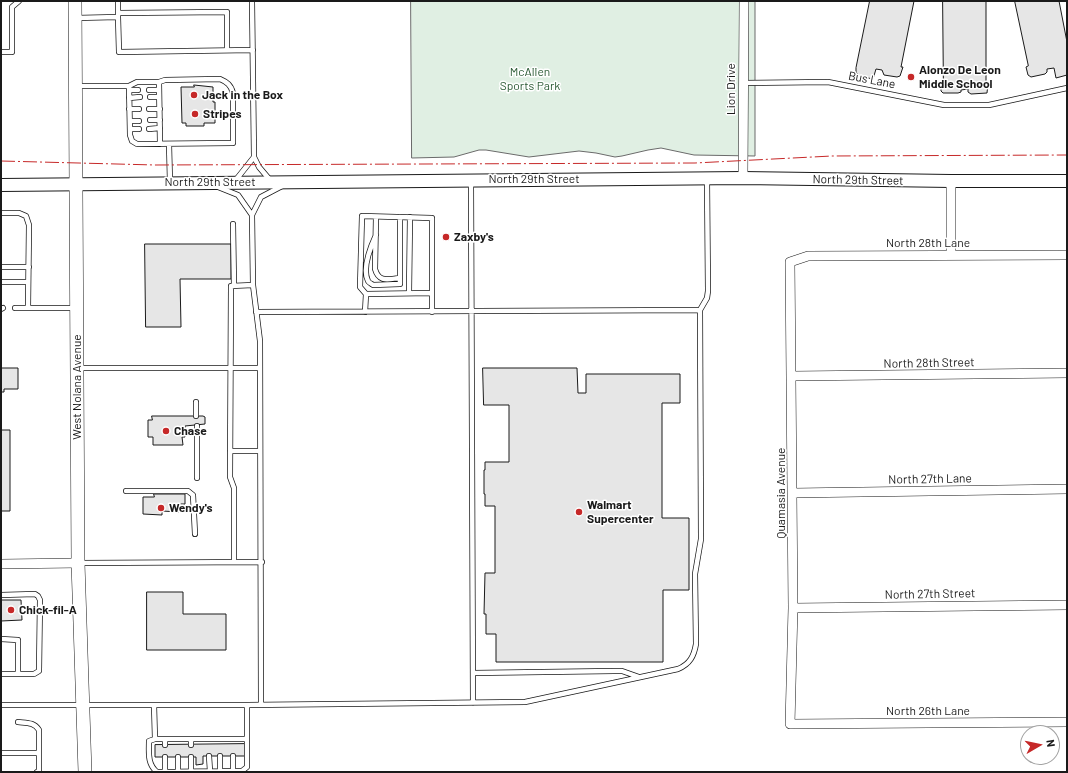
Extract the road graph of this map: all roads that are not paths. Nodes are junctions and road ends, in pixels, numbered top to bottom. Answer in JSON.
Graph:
{"nodes":[{"id":1,"x":19,"y":1,"type":"edge"},
{"id":2,"x":75,"y":1,"type":"edge"},
{"id":3,"x":118,"y":1,"type":"edge"},
{"id":4,"x":252,"y":1,"type":"edge"},
{"id":5,"x":744,"y":1,"type":"edge"},
{"id":6,"x":118,"y":15,"type":"junction"},
{"id":7,"x":75,"y":18,"type":"junction"},
{"id":8,"x":227,"y":50,"type":"junction"},
{"id":9,"x":253,"y":50,"type":"junction"},
{"id":10,"x":1,"y":52,"type":"edge"},
{"id":11,"x":159,"y":82,"type":"junction"},
{"id":12,"x":744,"y":83,"type":"junction"},
{"id":13,"x":75,"y":86,"type":"junction"},
{"id":14,"x":129,"y":88,"type":"junction"},
{"id":15,"x":1067,"y":88,"type":"edge"},
{"id":16,"x":138,"y":90,"type":"dead end"},
{"id":17,"x":149,"y":90,"type":"dead end"},
{"id":18,"x":159,"y":90,"type":"junction"},
{"id":19,"x":150,"y":97,"type":"dead end"},
{"id":20,"x":160,"y":97,"type":"junction"},
{"id":21,"x":129,"y":98,"type":"junction"},
{"id":22,"x":140,"y":98,"type":"dead end"},
{"id":23,"x":139,"y":109,"type":"dead end"},
{"id":24,"x":149,"y":109,"type":"dead end"},
{"id":25,"x":160,"y":109,"type":"junction"},
{"id":26,"x":130,"y":110,"type":"junction"},
{"id":27,"x":150,"y":120,"type":"dead end"},
{"id":28,"x":160,"y":120,"type":"junction"},
{"id":29,"x":130,"y":121,"type":"junction"},
{"id":30,"x":139,"y":121,"type":"dead end"},
{"id":31,"x":149,"y":128,"type":"dead end"},
{"id":32,"x":160,"y":128,"type":"junction"},
{"id":33,"x":130,"y":129,"type":"junction"},
{"id":34,"x":139,"y":129,"type":"dead end"},
{"id":35,"x":160,"y":144,"type":"junction"},
{"id":36,"x":169,"y":144,"type":"junction"},
{"id":37,"x":254,"y":157,"type":"junction"},
{"id":38,"x":707,"y":178,"type":"junction"},
{"id":39,"x":743,"y":178,"type":"junction"},
{"id":40,"x":471,"y":180,"type":"junction"},
{"id":41,"x":951,"y":181,"type":"junction"},
{"id":42,"x":1067,"y":181,"type":"edge"},
{"id":43,"x":170,"y":182,"type":"junction"},
{"id":44,"x":205,"y":182,"type":"junction"},
{"id":45,"x":234,"y":182,"type":"junction"},
{"id":46,"x":272,"y":182,"type":"junction"},
{"id":47,"x":292,"y":182,"type":"junction"},
{"id":48,"x":76,"y":183,"type":"junction"},
{"id":49,"x":1,"y":185,"type":"edge"},
{"id":50,"x":1,"y":213,"type":"edge"},
{"id":51,"x":252,"y":215,"type":"junction"},
{"id":52,"x":376,"y":216,"type":"junction"},
{"id":53,"x":400,"y":217,"type":"junction"},
{"id":54,"x":410,"y":217,"type":"junction"},
{"id":55,"x":233,"y":224,"type":"dead end"},
{"id":56,"x":376,"y":235,"type":"junction"},
{"id":57,"x":952,"y":255,"type":"junction"},
{"id":58,"x":1067,"y":255,"type":"edge"},
{"id":59,"x":790,"y":262,"type":"joint"},
{"id":60,"x":29,"y":266,"type":"junction"},
{"id":61,"x":1,"y":267,"type":"edge"},
{"id":62,"x":400,"y":278,"type":"junction"},
{"id":63,"x":1,"y":282,"type":"edge"},
{"id":64,"x":28,"y":282,"type":"junction"},
{"id":65,"x":253,"y":285,"type":"junction"},
{"id":66,"x":234,"y":286,"type":"junction"},
{"id":67,"x":409,"y":293,"type":"junction"},
{"id":68,"x":432,"y":293,"type":"junction"},
{"id":69,"x":366,"y":294,"type":"junction"},
{"id":70,"x":15,"y":308,"type":"dead end"},
{"id":71,"x":28,"y":308,"type":"junction"},
{"id":72,"x":76,"y":308,"type":"junction"},
{"id":73,"x":700,"y":310,"type":"junction"},
{"id":74,"x":256,"y":312,"type":"junction"},
{"id":75,"x":365,"y":312,"type":"junction"},
{"id":76,"x":432,"y":312,"type":"junction"},
{"id":77,"x":472,"y":312,"type":"junction"},
{"id":78,"x":77,"y":368,"type":"junction"},
{"id":79,"x":230,"y":368,"type":"junction"},
{"id":80,"x":260,"y":368,"type":"junction"},
{"id":81,"x":1067,"y":373,"type":"edge"},
{"id":82,"x":792,"y":376,"type":"junction"},
{"id":83,"x":196,"y":402,"type":"dead end"},
{"id":84,"x":196,"y":416,"type":"dead end"},
{"id":85,"x":197,"y":426,"type":"dead end"},
{"id":86,"x":230,"y":451,"type":"junction"},
{"id":87,"x":260,"y":451,"type":"junction"},
{"id":88,"x":197,"y":478,"type":"dead end"},
{"id":89,"x":1067,"y":489,"type":"edge"},
{"id":90,"x":126,"y":491,"type":"dead end"},
{"id":91,"x":793,"y":493,"type":"junction"},
{"id":92,"x":195,"y":534,"type":"dead end"},
{"id":93,"x":234,"y":562,"type":"junction"},
{"id":94,"x":262,"y":562,"type":"junction"},
{"id":95,"x":78,"y":563,"type":"junction"},
{"id":96,"x":1,"y":564,"type":"edge"},
{"id":97,"x":1,"y":595,"type":"edge"},
{"id":98,"x":1067,"y":605,"type":"edge"},
{"id":99,"x":793,"y":608,"type":"junction"},
{"id":100,"x":1,"y":640,"type":"edge"},
{"id":101,"x":474,"y":673,"type":"junction"},
{"id":102,"x":1,"y":674,"type":"edge"},
{"id":103,"x":18,"y":674,"type":"junction"},
{"id":104,"x":641,"y":677,"type":"junction"},
{"id":105,"x":474,"y":703,"type":"junction"},
{"id":106,"x":261,"y":704,"type":"junction"},
{"id":107,"x":1,"y":705,"type":"edge"},
{"id":108,"x":82,"y":705,"type":"junction"},
{"id":109,"x":154,"y":705,"type":"junction"},
{"id":110,"x":247,"y":705,"type":"junction"},
{"id":111,"x":18,"y":722,"type":"dead end"},
{"id":112,"x":1067,"y":722,"type":"edge"},
{"id":113,"x":790,"y":724,"type":"joint"},
{"id":114,"x":155,"y":739,"type":"junction"},
{"id":115,"x":165,"y":739,"type":"junction"},
{"id":116,"x":178,"y":739,"type":"junction"},
{"id":117,"x":191,"y":739,"type":"junction"},
{"id":118,"x":209,"y":739,"type":"junction"},
{"id":119,"x":220,"y":739,"type":"junction"},
{"id":120,"x":233,"y":739,"type":"junction"},
{"id":121,"x":247,"y":739,"type":"junction"},
{"id":122,"x":233,"y":744,"type":"dead end"},
{"id":123,"x":165,"y":745,"type":"dead end"},
{"id":124,"x":178,"y":745,"type":"dead end"},
{"id":125,"x":191,"y":745,"type":"dead end"},
{"id":126,"x":209,"y":745,"type":"dead end"},
{"id":127,"x":220,"y":745,"type":"dead end"},
{"id":128,"x":1,"y":753,"type":"edge"},
{"id":129,"x":39,"y":753,"type":"junction"},
{"id":130,"x":209,"y":756,"type":"dead end"},
{"id":131,"x":220,"y":756,"type":"dead end"},
{"id":132,"x":234,"y":756,"type":"dead end"},
{"id":133,"x":165,"y":757,"type":"dead end"},
{"id":134,"x":178,"y":757,"type":"dead end"},
{"id":135,"x":191,"y":757,"type":"dead end"},
{"id":136,"x":178,"y":771,"type":"edge"},
{"id":137,"x":191,"y":771,"type":"edge"},
{"id":138,"x":210,"y":771,"type":"junction"},
{"id":139,"x":220,"y":771,"type":"junction"},
{"id":140,"x":233,"y":771,"type":"junction"},
{"id":141,"x":37,"y":772,"type":"edge"},
{"id":142,"x":85,"y":772,"type":"edge"},
{"id":143,"x":165,"y":772,"type":"edge"}],
"edges":[{"from":1,"to":10,"type":"lane"},
{"from":2,"to":7,"type":"main road","name":"West Nolana Avenue"},
{"from":3,"to":6,"type":"lane"},
{"from":4,"to":9,"type":"lane"},
{"from":5,"to":12,"type":"street","name":"Lion Drive"},
{"from":6,"to":7,"type":"lane"},
{"from":6,"to":8,"type":"lane"},
{"from":6,"to":8,"type":"lane"},
{"from":7,"to":13,"type":"main road","name":"West Nolana Avenue"},
{"from":8,"to":9,"type":"lane"},
{"from":9,"to":37,"type":"lane"},
{"from":11,"to":14,"type":"lane"},
{"from":11,"to":18,"type":"lane"},
{"from":11,"to":36,"type":"lane"},
{"from":12,"to":15,"type":"lane","name":"Bus Lane"},
{"from":12,"to":39,"type":"street","name":"Lion Drive"},
{"from":13,"to":14,"type":"lane"},
{"from":13,"to":48,"type":"main road","name":"West Nolana Avenue"},
{"from":14,"to":16,"type":"lane"},
{"from":14,"to":21,"type":"lane"},
{"from":17,"to":18,"type":"lane"},
{"from":18,"to":20,"type":"lane"},
{"from":19,"to":20,"type":"lane"},
{"from":20,"to":25,"type":"lane"},
{"from":21,"to":22,"type":"lane"},
{"from":21,"to":26,"type":"lane"},
{"from":23,"to":26,"type":"lane"},
{"from":24,"to":25,"type":"lane"},
{"from":25,"to":28,"type":"lane"},
{"from":26,"to":29,"type":"lane"},
{"from":27,"to":28,"type":"lane"},
{"from":28,"to":32,"type":"lane"},
{"from":29,"to":30,"type":"lane"},
{"from":29,"to":33,"type":"lane"},
{"from":31,"to":32,"type":"lane"},
{"from":32,"to":35,"type":"lane"},
{"from":33,"to":34,"type":"lane"},
{"from":33,"to":35,"type":"lane"},
{"from":35,"to":36,"type":"lane"},
{"from":36,"to":43,"type":"lane"},
{"from":37,"to":45,"type":"lane"},
{"from":37,"to":46,"type":"lane"},
{"from":38,"to":39,"type":"street","name":"North 29th Street"},
{"from":38,"to":40,"type":"street","name":"North 29th Street"},
{"from":38,"to":73,"type":"lane"},
{"from":39,"to":41,"type":"street","name":"North 29th Street"},
{"from":40,"to":47,"type":"street","name":"North 29th Street"},
{"from":40,"to":77,"type":"lane"},
{"from":41,"to":42,"type":"street","name":"North 29th Street"},
{"from":41,"to":57,"type":"street"},
{"from":43,"to":44,"type":"street","name":"North 29th Street"},
{"from":43,"to":48,"type":"street","name":"North 29th Street"},
{"from":44,"to":45,"type":"street","name":"North 29th Street"},
{"from":44,"to":51,"type":"lane"},
{"from":45,"to":46,"type":"street","name":"North 29th Street"},
{"from":46,"to":47,"type":"street","name":"North 29th Street"},
{"from":47,"to":51,"type":"lane"},
{"from":48,"to":49,"type":"street","name":"North 29th Street"},
{"from":48,"to":72,"type":"main road","name":"West Nolana Avenue"},
{"from":50,"to":60,"type":"lane"},
{"from":51,"to":65,"type":"lane"},
{"from":52,"to":53,"type":"lane"},
{"from":52,"to":56,"type":"lane"},
{"from":52,"to":69,"type":"lane"},
{"from":53,"to":54,"type":"lane"},
{"from":53,"to":62,"type":"lane"},
{"from":54,"to":67,"type":"lane"},
{"from":54,"to":68,"type":"lane"},
{"from":55,"to":66,"type":"lane"},
{"from":56,"to":62,"type":"lane"},
{"from":56,"to":62,"type":"lane"},
{"from":57,"to":58,"type":"street","name":"North 28th Lane"},
{"from":57,"to":59,"type":"street","name":"North 28th Lane"},
{"from":59,"to":82,"type":"street","name":"Quamasia Avenue"},
{"from":60,"to":61,"type":"lane"},
{"from":60,"to":64,"type":"lane"},
{"from":63,"to":64,"type":"lane"},
{"from":64,"to":71,"type":"lane"},
{"from":65,"to":66,"type":"lane"},
{"from":65,"to":74,"type":"lane"},
{"from":66,"to":79,"type":"lane"},
{"from":67,"to":68,"type":"lane"},
{"from":67,"to":69,"type":"lane"},
{"from":68,"to":76,"type":"lane"},
{"from":69,"to":75,"type":"lane"},
{"from":70,"to":71,"type":"lane"},
{"from":71,"to":72,"type":"lane"},
{"from":72,"to":78,"type":"main road","name":"West Nolana Avenue"},
{"from":73,"to":77,"type":"lane"},
{"from":73,"to":104,"type":"lane"},
{"from":74,"to":75,"type":"lane"},
{"from":74,"to":80,"type":"lane"},
{"from":75,"to":76,"type":"lane"},
{"from":76,"to":77,"type":"lane"},
{"from":77,"to":101,"type":"lane"},
{"from":78,"to":79,"type":"lane"},
{"from":78,"to":95,"type":"main road","name":"West Nolana Avenue"},
{"from":79,"to":80,"type":"lane"},
{"from":79,"to":86,"type":"lane"},
{"from":80,"to":87,"type":"lane"},
{"from":81,"to":82,"type":"street","name":"North 28th Street"},
{"from":82,"to":91,"type":"street","name":"Quamasia Avenue"},
{"from":83,"to":84,"type":"lane"},
{"from":85,"to":88,"type":"lane"},
{"from":86,"to":87,"type":"lane"},
{"from":86,"to":93,"type":"lane"},
{"from":87,"to":94,"type":"lane"},
{"from":89,"to":91,"type":"street","name":"North 27th Lane"},
{"from":90,"to":92,"type":"lane"},
{"from":91,"to":99,"type":"street","name":"Quamasia Avenue"},
{"from":93,"to":94,"type":"lane"},
{"from":93,"to":95,"type":"lane"},
{"from":94,"to":106,"type":"lane"},
{"from":95,"to":96,"type":"street"},
{"from":95,"to":108,"type":"main road","name":"West Nolana Avenue"},
{"from":97,"to":103,"type":"lane"},
{"from":98,"to":99,"type":"street","name":"North 27th Street"},
{"from":99,"to":113,"type":"street","name":"Quamasia Avenue"},
{"from":100,"to":103,"type":"lane"},
{"from":101,"to":104,"type":"lane"},
{"from":101,"to":105,"type":"lane"},
{"from":102,"to":103,"type":"lane"},
{"from":104,"to":105,"type":"lane"},
{"from":105,"to":106,"type":"lane"},
{"from":106,"to":110,"type":"lane"},
{"from":107,"to":108,"type":"lane"},
{"from":108,"to":109,"type":"lane"},
{"from":108,"to":142,"type":"main road","name":"West Nolana Avenue"},
{"from":109,"to":110,"type":"lane"},
{"from":109,"to":114,"type":"lane"},
{"from":110,"to":121,"type":"lane"},
{"from":111,"to":129,"type":"lane"},
{"from":112,"to":113,"type":"street","name":"North 26th Lane"},
{"from":114,"to":115,"type":"lane"},
{"from":114,"to":143,"type":"lane"},
{"from":115,"to":116,"type":"lane"},
{"from":115,"to":123,"type":"lane"},
{"from":116,"to":117,"type":"lane"},
{"from":116,"to":124,"type":"lane"},
{"from":117,"to":118,"type":"lane"},
{"from":117,"to":125,"type":"lane"},
{"from":118,"to":119,"type":"lane"},
{"from":118,"to":126,"type":"lane"},
{"from":119,"to":120,"type":"lane"},
{"from":119,"to":127,"type":"lane"},
{"from":120,"to":121,"type":"lane"},
{"from":120,"to":122,"type":"lane"},
{"from":121,"to":140,"type":"lane"},
{"from":128,"to":129,"type":"lane"},
{"from":129,"to":141,"type":"lane"},
{"from":130,"to":138,"type":"lane"},
{"from":131,"to":139,"type":"lane"},
{"from":132,"to":140,"type":"lane"},
{"from":133,"to":143,"type":"lane"},
{"from":134,"to":136,"type":"lane"},
{"from":135,"to":137,"type":"lane"},
{"from":136,"to":137,"type":"lane"},
{"from":136,"to":143,"type":"lane"},
{"from":137,"to":138,"type":"lane"},
{"from":138,"to":139,"type":"lane"},
{"from":139,"to":140,"type":"lane"}]}
